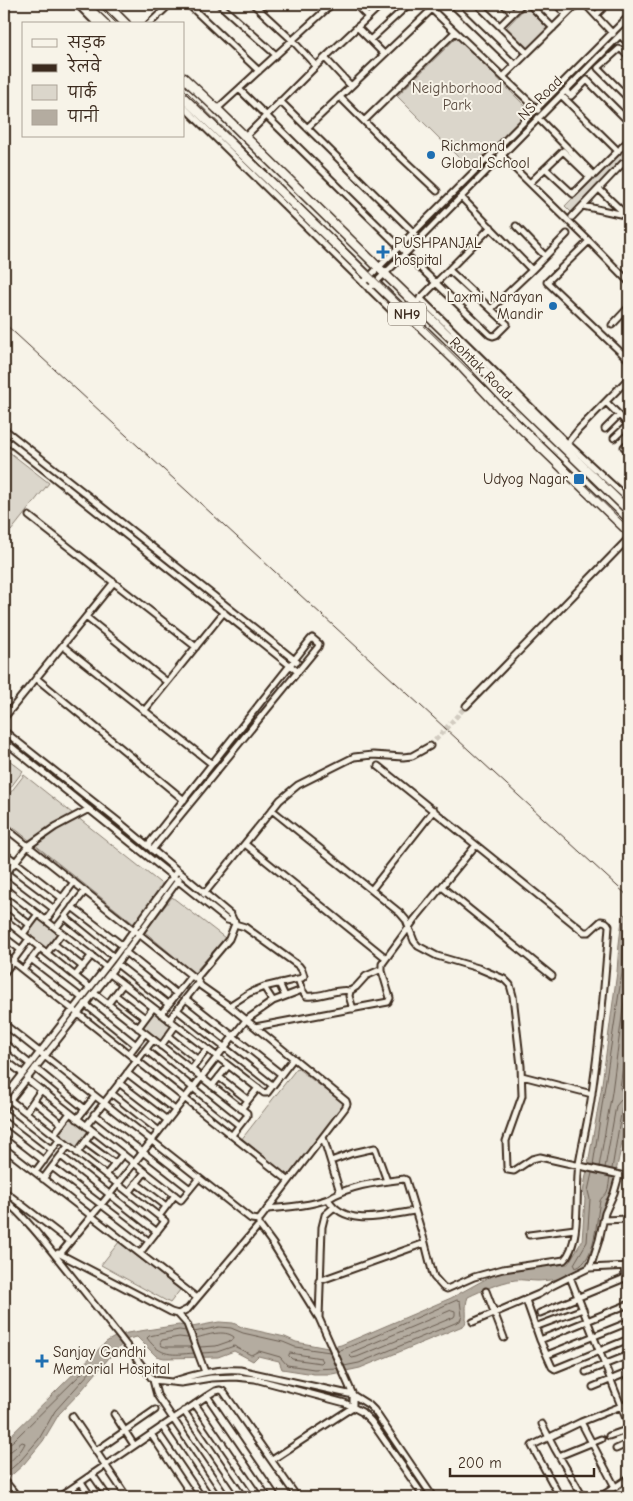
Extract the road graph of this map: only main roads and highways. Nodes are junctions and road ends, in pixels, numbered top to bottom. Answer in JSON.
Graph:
{"nodes":[{"id":1,"x":84,"y":4,"type":"edge"},
{"id":2,"x":108,"y":4,"type":"edge"},
{"id":3,"x":103,"y":22,"type":"edge"},
{"id":4,"x":124,"y":22,"type":"edge"},
{"id":5,"x":185,"y":79,"type":"edge"},
{"id":6,"x":185,"y":99,"type":"edge"},
{"id":7,"x":237,"y":149,"type":"junction"},
{"id":8,"x":235,"y":158,"type":"road end"},
{"id":9,"x":468,"y":354,"type":"junction"},
{"id":10,"x":459,"y":364,"type":"junction"},
{"id":11,"x":629,"y":511,"type":"edge"},
{"id":12,"x":629,"y":532,"type":"edge"}],
"edges":[{"from":1,"to":3,"type":"highway"},
{"from":2,"to":4,"type":"highway"},
{"from":5,"to":9,"type":"highway","name":"Rohtak Road","number":"NH9"},
{"from":6,"to":7,"type":"highway","name":"Rohtak Road","number":"NH9"},
{"from":7,"to":8,"type":"highway"},
{"from":7,"to":10,"type":"highway","name":"Rohtak Road","number":"NH9"},
{"from":9,"to":10,"type":"highway"},
{"from":9,"to":11,"type":"highway","name":"Rohtak Road","number":"NH9"},
{"from":10,"to":12,"type":"highway","name":"Rohtak Road","number":"NH9"}]}
